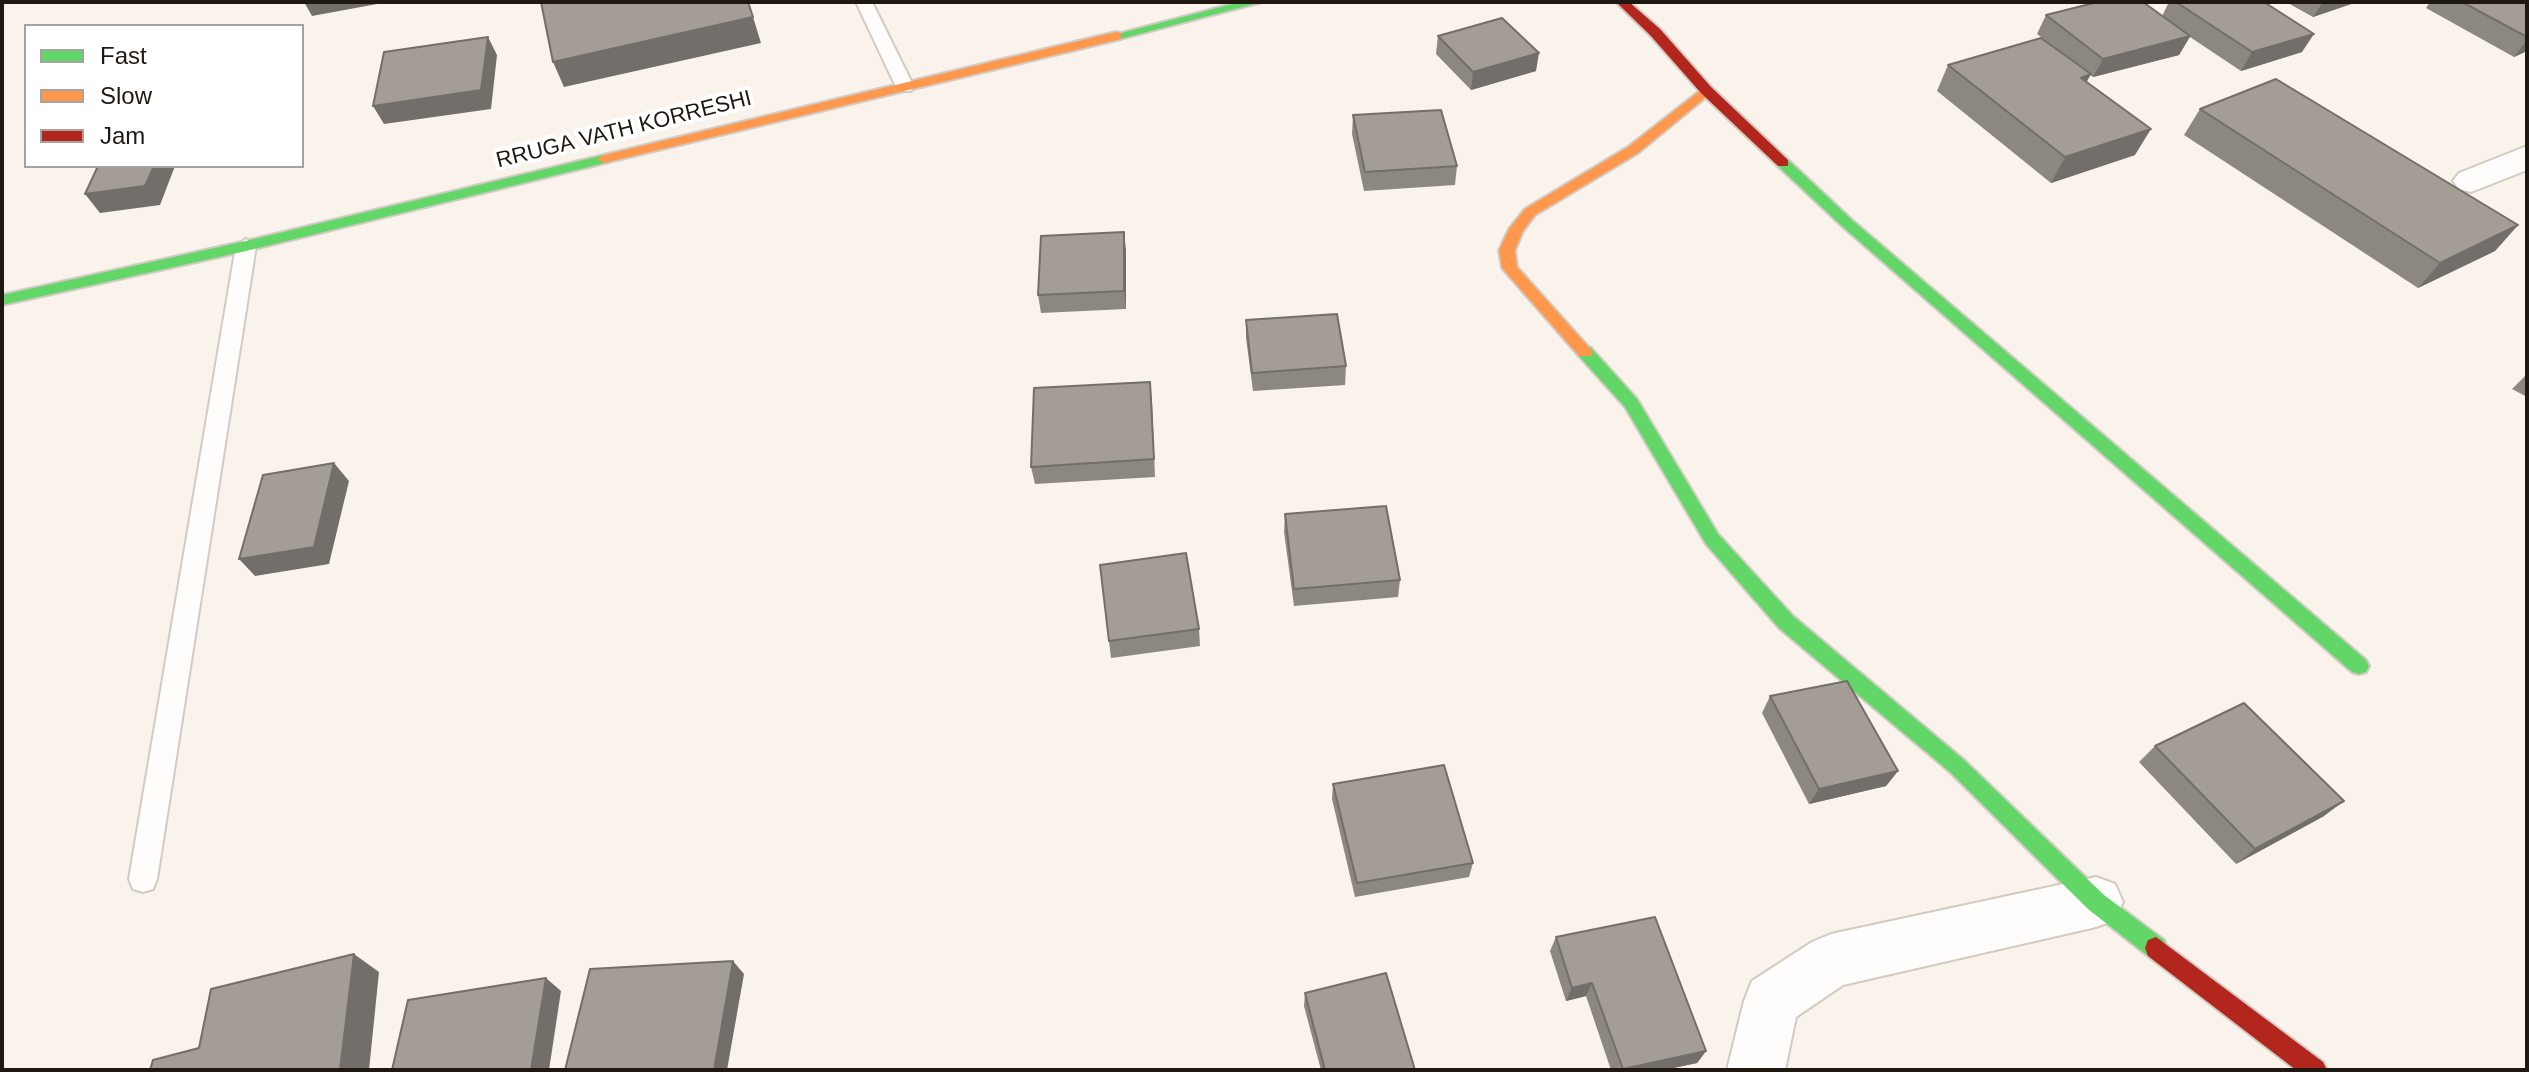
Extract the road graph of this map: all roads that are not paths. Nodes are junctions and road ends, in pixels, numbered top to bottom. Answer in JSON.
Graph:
{"nodes":[{"id":1,"x":864,"y":2,"type":"edge"},
{"id":2,"x":1256,"y":2,"type":"edge"},
{"id":3,"x":1622,"y":2,"type":"edge"},
{"id":4,"x":905,"y":87,"type":"junction"},
{"id":5,"x":1706,"y":90,"type":"junction"},
{"id":6,"x":2527,"y":157,"type":"edge"},
{"id":7,"x":2471,"y":181,"type":"dead end"},
{"id":8,"x":246,"y":246,"type":"junction"},
{"id":9,"x":2,"y":300,"type":"edge"},
{"id":10,"x":2359,"y":666,"type":"dead end"},
{"id":11,"x":143,"y":879,"type":"dead end"},
{"id":12,"x":2096,"y":902,"type":"junction"},
{"id":13,"x":1756,"y":1070,"type":"edge"},
{"id":14,"x":2315,"y":1070,"type":"edge"}],
"edges":[{"from":1,"to":4,"type":"lane"},
{"from":2,"to":4,"type":"street","name":"RRUGA VATH KORRESHI"},
{"from":3,"to":5,"type":"street"},
{"from":4,"to":8,"type":"street","name":"RRUGA VATH KORRESHI"},
{"from":5,"to":10,"type":"street"},
{"from":5,"to":12,"type":"street"},
{"from":6,"to":7,"type":"street"},
{"from":8,"to":9,"type":"street","name":"RRUGA VATH KORRESHI"},
{"from":8,"to":11,"type":"lane"},
{"from":12,"to":13,"type":"street"},
{"from":12,"to":14,"type":"street"}]}
